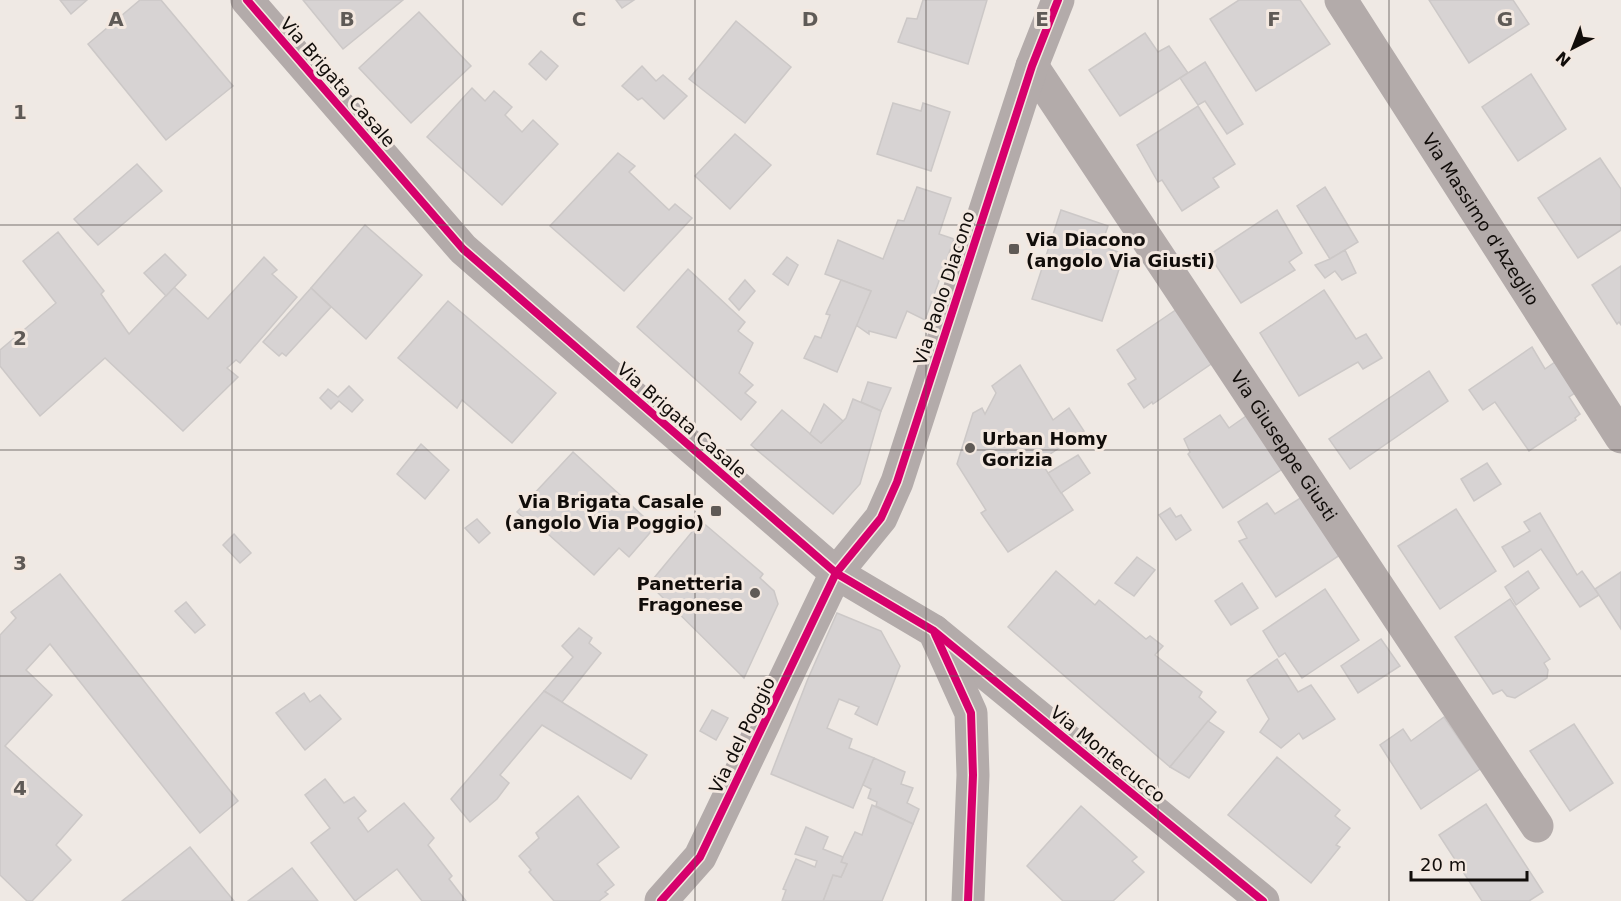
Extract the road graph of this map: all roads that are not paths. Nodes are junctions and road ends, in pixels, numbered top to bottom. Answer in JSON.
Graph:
{"nodes":[{"id":1,"x":247,"y":0,"type":"edge"},
{"id":2,"x":1058,"y":0,"type":"edge"},
{"id":3,"x":1341,"y":0,"type":"edge"},
{"id":4,"x":1032,"y":66,"type":"junction"},
{"id":5,"x":1621,"y":437,"type":"edge"},
{"id":6,"x":836,"y":573,"type":"junction"},
{"id":7,"x":934,"y":631,"type":"junction"},
{"id":8,"x":1537,"y":826,"type":"dead end"},
{"id":9,"x":661,"y":901,"type":"edge"},
{"id":10,"x":968,"y":901,"type":"edge"},
{"id":11,"x":1263,"y":901,"type":"edge"}],
"edges":[{"from":1,"to":6,"type":"street","name":"Via Brigata Casale"},
{"from":2,"to":4,"type":"street","name":"Via Paolo Diacono"},
{"from":3,"to":5,"type":"street","name":"Via Massimo d'Azeglio"},
{"from":4,"to":6,"type":"street","name":"Via Paolo Diacono"},
{"from":4,"to":8,"type":"street","name":"Via Giuseppe Giusti"},
{"from":6,"to":7,"type":"street","name":"Via Brigata Casale"},
{"from":6,"to":9,"type":"street","name":"Via del Poggio"},
{"from":7,"to":10,"type":"street"},
{"from":7,"to":11,"type":"street","name":"Via Montecucco"}]}
